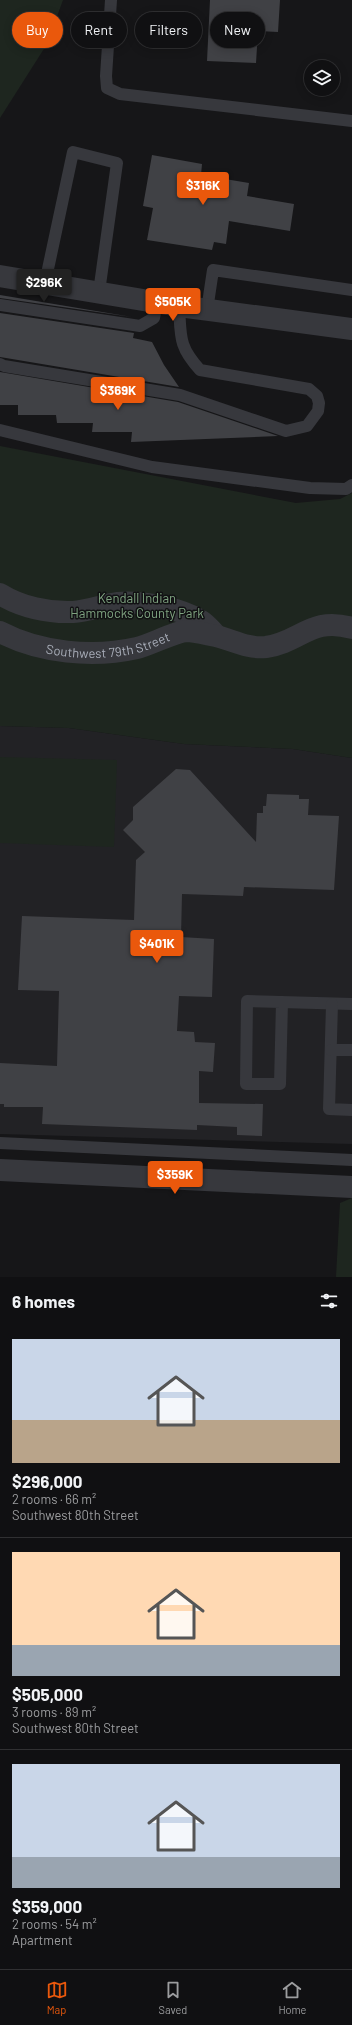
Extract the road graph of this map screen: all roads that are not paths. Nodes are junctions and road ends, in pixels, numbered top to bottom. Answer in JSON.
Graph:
{"nodes":[{"id":1,"x":111,"y":0,"type":"edge"},
{"id":2,"x":352,"y":121,"type":"edge"},
{"id":3,"x":0,"y":276,"type":"edge"},
{"id":4,"x":45,"y":283,"type":"junction"},
{"id":5,"x":352,"y":290,"type":"edge"},
{"id":6,"x":99,"y":292,"type":"junction"},
{"id":7,"x":157,"y":302,"type":"junction"},
{"id":8,"x":0,"y":305,"type":"edge"},
{"id":9,"x":179,"y":306,"type":"junction"},
{"id":10,"x":207,"y":310,"type":"junction"},
{"id":11,"x":352,"y":329,"type":"edge"},
{"id":12,"x":0,"y":364,"type":"edge"},
{"id":13,"x":0,"y":430,"type":"edge"},
{"id":14,"x":352,"y":485,"type":"edge"},
{"id":15,"x":0,"y":594,"type":"edge"},
{"id":16,"x":352,"y":628,"type":"edge"},
{"id":17,"x":0,"y":632,"type":"edge"},
{"id":18,"x":216,"y":636,"type":"junction"},
{"id":19,"x":282,"y":1002,"type":"junction"},
{"id":20,"x":332,"y":1004,"type":"junction"},
{"id":21,"x":352,"y":1004,"type":"edge"},
{"id":22,"x":331,"y":1050,"type":"junction"},
{"id":23,"x":352,"y":1050,"type":"edge"},
{"id":24,"x":352,"y":1110,"type":"edge"},
{"id":25,"x":0,"y":1143,"type":"edge"},
{"id":26,"x":352,"y":1160,"type":"edge"},
{"id":27,"x":0,"y":1170,"type":"edge"},
{"id":28,"x":352,"y":1187,"type":"edge"}],
"edges":[{"from":1,"to":2,"type":"lane"},
{"from":3,"to":4,"type":"street"},
{"from":4,"to":6,"type":"street"},
{"from":4,"to":6,"type":"lane"},
{"from":5,"to":10,"type":"lane"},
{"from":6,"to":7,"type":"street"},
{"from":7,"to":8,"type":"lane"},
{"from":7,"to":9,"type":"street"},
{"from":9,"to":10,"type":"street"},
{"from":9,"to":12,"type":"lane"},
{"from":10,"to":11,"type":"street"},
{"from":13,"to":14,"type":"lane"},
{"from":15,"to":18,"type":"street","name":"Southwest 79th Street"},
{"from":16,"to":18,"type":"street","name":"Southwest 79th Street"},
{"from":17,"to":18,"type":"street","name":"Southwest 79th Street"},
{"from":19,"to":19,"type":"lane"},
{"from":19,"to":20,"type":"lane"},
{"from":20,"to":21,"type":"lane"},
{"from":20,"to":22,"type":"lane"},
{"from":22,"to":23,"type":"lane"},
{"from":22,"to":24,"type":"lane"},
{"from":25,"to":26,"type":"lane"},
{"from":27,"to":28,"type":"street"}]}
